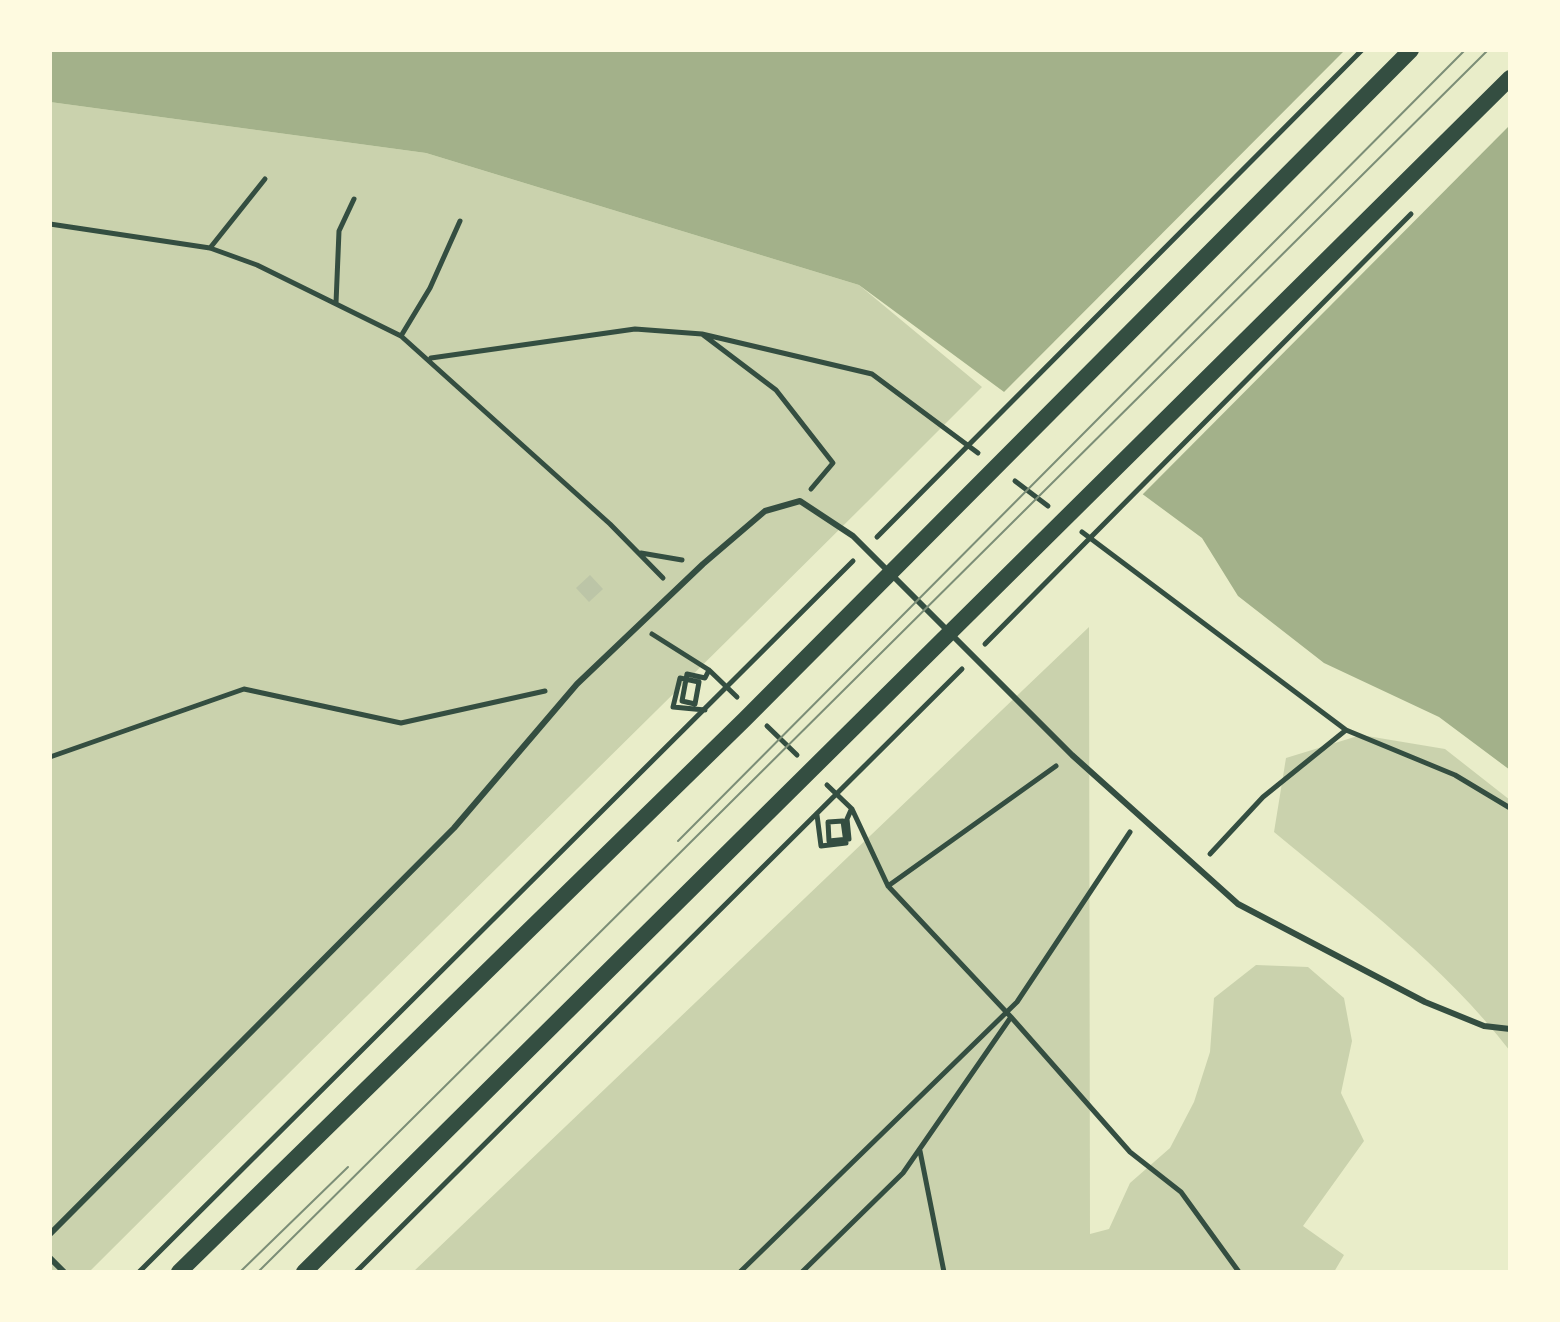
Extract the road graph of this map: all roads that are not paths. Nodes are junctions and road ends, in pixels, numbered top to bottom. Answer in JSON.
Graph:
{"nodes":[{"id":1,"x":1411,"y":50,"type":"edge"},
{"id":2,"x":1510,"y":78,"type":"edge"},
{"id":3,"x":1510,"y":1029,"type":"edge"},
{"id":4,"x":50,"y":1234,"type":"edge"},
{"id":5,"x":50,"y":1258,"type":"edge"},
{"id":6,"x":64,"y":1272,"type":"edge"},
{"id":7,"x":179,"y":1272,"type":"edge"},
{"id":8,"x":304,"y":1272,"type":"edge"}],
"edges":[{"from":1,"to":7,"type":"main road"},
{"from":2,"to":8,"type":"main road"},
{"from":3,"to":4,"type":"lane"},
{"from":5,"to":6,"type":"lane"}]}
